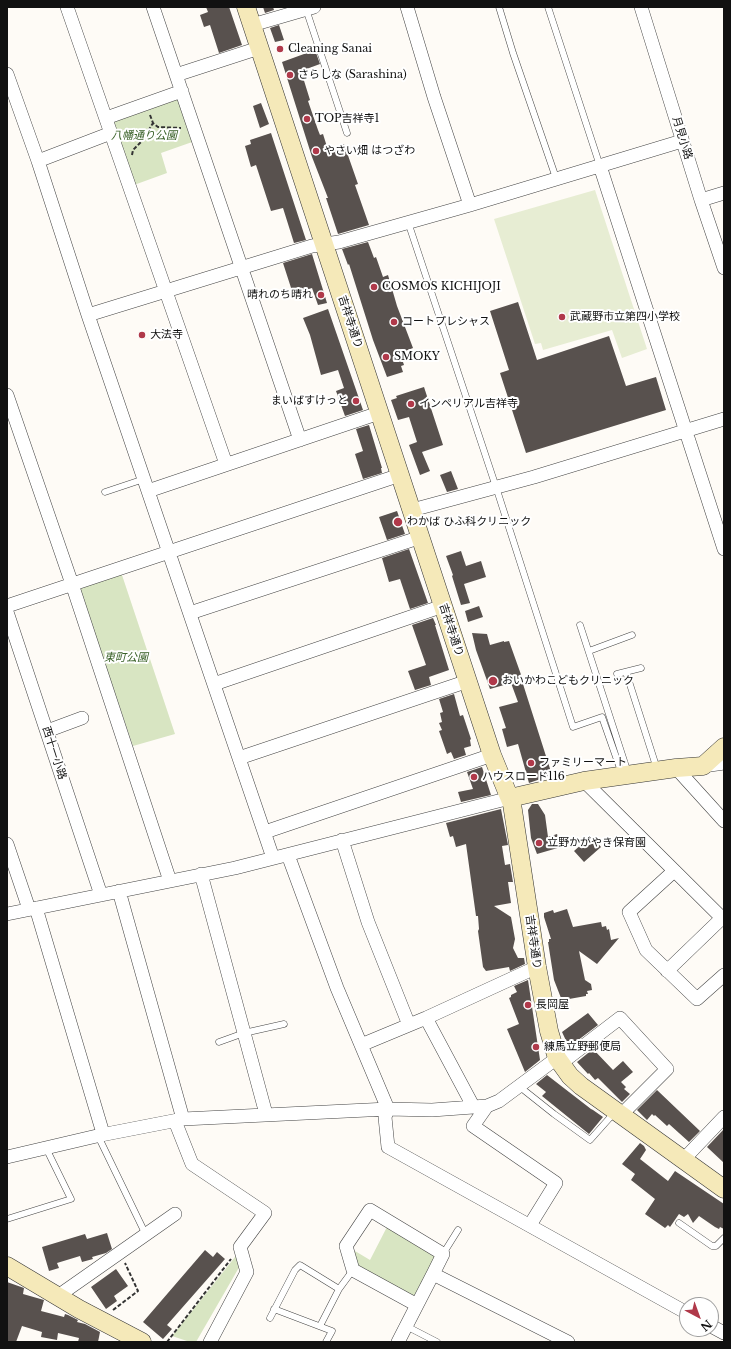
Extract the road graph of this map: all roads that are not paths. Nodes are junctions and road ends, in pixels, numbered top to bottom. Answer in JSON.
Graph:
{"nodes":[{"id":1,"x":67,"y":7,"type":"edge"},
{"id":2,"x":153,"y":7,"type":"edge"},
{"id":3,"x":246,"y":7,"type":"edge"},
{"id":4,"x":407,"y":7,"type":"edge"},
{"id":5,"x":499,"y":7,"type":"edge"},
{"id":6,"x":548,"y":7,"type":"edge"},
{"id":7,"x":641,"y":7,"type":"edge"},
{"id":8,"x":308,"y":8,"type":"edge"},
{"id":9,"x":252,"y":25,"type":"junction"},
{"id":10,"x":259,"y":48,"type":"junction"},
{"id":11,"x":7,"y":74,"type":"edge"},
{"id":12,"x":176,"y":75,"type":"junction"},
{"id":13,"x":182,"y":91,"type":"junction"},
{"id":14,"x":106,"y":118,"type":"junction"},
{"id":15,"x":111,"y":133,"type":"junction"},
{"id":16,"x":347,"y":133,"type":"dead end"},
{"id":17,"x":682,"y":141,"type":"junction"},
{"id":18,"x":38,"y":161,"type":"junction"},
{"id":19,"x":600,"y":166,"type":"junction"},
{"id":20,"x":556,"y":178,"type":"junction"},
{"id":21,"x":724,"y":193,"type":"edge"},
{"id":22,"x":701,"y":200,"type":"junction"},
{"id":23,"x":470,"y":205,"type":"junction"},
{"id":24,"x":408,"y":222,"type":"junction"},
{"id":25,"x":324,"y":244,"type":"junction"},
{"id":26,"x":724,"y":268,"type":"edge"},
{"id":27,"x":242,"y":269,"type":"junction"},
{"id":28,"x":166,"y":292,"type":"junction"},
{"id":29,"x":88,"y":315,"type":"junction"},
{"id":30,"x":8,"y":403,"type":"edge"},
{"id":31,"x":379,"y":413,"type":"junction"},
{"id":32,"x":724,"y":420,"type":"edge"},
{"id":33,"x":686,"y":431,"type":"junction"},
{"id":34,"x":300,"y":440,"type":"junction"},
{"id":35,"x":226,"y":464,"type":"junction"},
{"id":36,"x":400,"y":475,"type":"junction"},
{"id":37,"x":146,"y":485,"type":"junction"},
{"id":38,"x":496,"y":487,"type":"junction"},
{"id":39,"x":105,"y":492,"type":"dead end"},
{"id":40,"x":412,"y":510,"type":"junction"},
{"id":41,"x":421,"y":537,"type":"junction"},
{"id":42,"x":724,"y":549,"type":"edge"},
{"id":43,"x":170,"y":552,"type":"junction"},
{"id":44,"x":72,"y":584,"type":"junction"},
{"id":45,"x":7,"y":606,"type":"edge"},
{"id":46,"x":443,"y":606,"type":"junction"},
{"id":47,"x":7,"y":612,"type":"edge"},
{"id":48,"x":190,"y":613,"type":"junction"},
{"id":49,"x":580,"y":625,"type":"dead end"},
{"id":50,"x":632,"y":634,"type":"dead end"},
{"id":51,"x":589,"y":651,"type":"junction"},
{"id":52,"x":641,"y":668,"type":"dead end"},
{"id":53,"x":626,"y":672,"type":"junction"},
{"id":54,"x":617,"y":674,"type":"dead end"},
{"id":55,"x":468,"y":681,"type":"junction"},
{"id":56,"x":214,"y":684,"type":"junction"},
{"id":57,"x":82,"y":718,"type":"dead end"},
{"id":58,"x":47,"y":731,"type":"junction"},
{"id":59,"x":724,"y":747,"type":"edge"},
{"id":60,"x":492,"y":755,"type":"junction"},
{"id":61,"x":239,"y":758,"type":"junction"},
{"id":62,"x":724,"y":763,"type":"edge"},
{"id":63,"x":703,"y":766,"type":"junction"},
{"id":64,"x":676,"y":768,"type":"junction"},
{"id":65,"x":657,"y":770,"type":"junction"},
{"id":66,"x":626,"y":775,"type":"junction"},
{"id":67,"x":584,"y":781,"type":"junction"},
{"id":68,"x":510,"y":798,"type":"junction"},
{"id":69,"x":724,"y":821,"type":"edge"},
{"id":70,"x":265,"y":832,"type":"junction"},
{"id":71,"x":342,"y":840,"type":"junction"},
{"id":72,"x":7,"y":844,"type":"edge"},
{"id":73,"x":288,"y":855,"type":"junction"},
{"id":74,"x":273,"y":858,"type":"junction"},
{"id":75,"x":674,"y":871,"type":"junction"},
{"id":76,"x":201,"y":874,"type":"junction"},
{"id":77,"x":170,"y":881,"type":"junction"},
{"id":78,"x":119,"y":891,"type":"junction"},
{"id":79,"x":101,"y":895,"type":"junction"},
{"id":80,"x":33,"y":909,"type":"junction"},
{"id":81,"x":7,"y":914,"type":"edge"},
{"id":82,"x":723,"y":919,"type":"edge"},
{"id":83,"x":537,"y":968,"type":"junction"},
{"id":84,"x":667,"y":971,"type":"junction"},
{"id":85,"x":724,"y":975,"type":"edge"},
{"id":86,"x":426,"y":1018,"type":"junction"},
{"id":87,"x":284,"y":1024,"type":"dead end"},
{"id":88,"x":409,"y":1025,"type":"junction"},
{"id":89,"x":244,"y":1033,"type":"junction"},
{"id":90,"x":219,"y":1042,"type":"dead end"},
{"id":91,"x":361,"y":1045,"type":"junction"},
{"id":92,"x":559,"y":1061,"type":"junction"},
{"id":93,"x":520,"y":1087,"type":"junction"},
{"id":94,"x":473,"y":1106,"type":"junction"},
{"id":95,"x":487,"y":1106,"type":"junction"},
{"id":96,"x":388,"y":1110,"type":"junction"},
{"id":97,"x":618,"y":1113,"type":"junction"},
{"id":98,"x":266,"y":1114,"type":"junction"},
{"id":99,"x":724,"y":1118,"type":"edge"},
{"id":100,"x":179,"y":1120,"type":"junction"},
{"id":101,"x":101,"y":1135,"type":"junction"},
{"id":102,"x":46,"y":1148,"type":"junction"},
{"id":103,"x":7,"y":1157,"type":"edge"},
{"id":104,"x":684,"y":1159,"type":"junction"},
{"id":105,"x":724,"y":1189,"type":"edge"},
{"id":106,"x":175,"y":1214,"type":"dead end"},
{"id":107,"x":7,"y":1219,"type":"edge"},
{"id":108,"x":679,"y":1223,"type":"dead end"},
{"id":109,"x":530,"y":1225,"type":"junction"},
{"id":110,"x":458,"y":1230,"type":"dead end"},
{"id":111,"x":146,"y":1235,"type":"junction"},
{"id":112,"x":724,"y":1238,"type":"edge"},
{"id":113,"x":443,"y":1254,"type":"junction"},
{"id":114,"x":7,"y":1266,"type":"edge"},
{"id":115,"x":353,"y":1270,"type":"junction"},
{"id":116,"x":433,"y":1274,"type":"junction"},
{"id":117,"x":338,"y":1289,"type":"junction"},
{"id":118,"x":58,"y":1296,"type":"junction"},
{"id":119,"x":418,"y":1305,"type":"junction"},
{"id":120,"x":274,"y":1309,"type":"junction"},
{"id":121,"x":679,"y":1309,"type":"edge"},
{"id":122,"x":270,"y":1318,"type":"dead end"},
{"id":123,"x":320,"y":1326,"type":"junction"},
{"id":124,"x":406,"y":1326,"type":"junction"},
{"id":125,"x":139,"y":1341,"type":"edge"},
{"id":126,"x":210,"y":1342,"type":"edge"},
{"id":127,"x":326,"y":1342,"type":"edge"},
{"id":128,"x":398,"y":1342,"type":"edge"},
{"id":129,"x":437,"y":1342,"type":"edge"},
{"id":130,"x":568,"y":1342,"type":"edge"}],
"edges":[{"from":1,"to":14,"type":"street"},
{"from":2,"to":12,"type":"street"},
{"from":3,"to":9,"type":"main road","name":"吉祥寺通り"},
{"from":4,"to":23,"type":"street"},
{"from":5,"to":20,"type":"lane"},
{"from":6,"to":19,"type":"lane"},
{"from":7,"to":17,"type":"street","name":"月見小路"},
{"from":8,"to":9,"type":"street"},
{"from":8,"to":16,"type":"lane"},
{"from":9,"to":10,"type":"main road","name":"吉祥寺通り"},
{"from":10,"to":12,"type":"street"},
{"from":10,"to":25,"type":"main road","name":"吉祥寺通り"},
{"from":11,"to":18,"type":"street"},
{"from":12,"to":13,"type":"street"},
{"from":13,"to":14,"type":"street"},
{"from":13,"to":27,"type":"street"},
{"from":14,"to":15,"type":"street"},
{"from":15,"to":18,"type":"street"},
{"from":15,"to":28,"type":"street"},
{"from":17,"to":19,"type":"street"},
{"from":17,"to":22,"type":"street","name":"月見小路"},
{"from":18,"to":29,"type":"street"},
{"from":19,"to":20,"type":"street"},
{"from":19,"to":33,"type":"street"},
{"from":20,"to":23,"type":"street"},
{"from":21,"to":22,"type":"street"},
{"from":22,"to":26,"type":"street","name":"月見小路"},
{"from":23,"to":24,"type":"street"},
{"from":24,"to":25,"type":"street"},
{"from":24,"to":38,"type":"lane"},
{"from":25,"to":27,"type":"street"},
{"from":25,"to":31,"type":"main road","name":"吉祥寺通り"},
{"from":27,"to":28,"type":"street"},
{"from":27,"to":34,"type":"street"},
{"from":28,"to":29,"type":"street"},
{"from":28,"to":35,"type":"street"},
{"from":29,"to":37,"type":"street"},
{"from":30,"to":44,"type":"street"},
{"from":31,"to":34,"type":"street"},
{"from":31,"to":36,"type":"main road","name":"吉祥寺通り"},
{"from":32,"to":33,"type":"street"},
{"from":33,"to":38,"type":"street"},
{"from":33,"to":42,"type":"street"},
{"from":34,"to":35,"type":"street"},
{"from":35,"to":37,"type":"street"},
{"from":36,"to":40,"type":"main road","name":"吉祥寺通り"},
{"from":36,"to":43,"type":"street"},
{"from":37,"to":39,"type":"lane"},
{"from":37,"to":43,"type":"street"},
{"from":38,"to":40,"type":"street"},
{"from":38,"to":66,"type":"lane"},
{"from":40,"to":41,"type":"main road","name":"吉祥寺通り"},
{"from":41,"to":46,"type":"main road","name":"吉祥寺通り"},
{"from":41,"to":48,"type":"street"},
{"from":43,"to":44,"type":"street"},
{"from":43,"to":48,"type":"street"},
{"from":44,"to":45,"type":"street"},
{"from":44,"to":77,"type":"street"},
{"from":46,"to":55,"type":"main road","name":"吉祥寺通り"},
{"from":46,"to":56,"type":"street"},
{"from":47,"to":58,"type":"street","name":"西十一小路"},
{"from":48,"to":56,"type":"street"},
{"from":49,"to":51,"type":"lane"},
{"from":50,"to":51,"type":"lane"},
{"from":51,"to":66,"type":"lane"},
{"from":52,"to":53,"type":"lane"},
{"from":53,"to":54,"type":"lane"},
{"from":53,"to":65,"type":"lane"},
{"from":55,"to":60,"type":"main road","name":"吉祥寺通り"},
{"from":55,"to":61,"type":"street"},
{"from":56,"to":61,"type":"street"},
{"from":57,"to":58,"type":"street"},
{"from":58,"to":79,"type":"street","name":"西十一小路"},
{"from":59,"to":63,"type":"main road"},
{"from":60,"to":68,"type":"main road","name":"吉祥寺通り"},
{"from":60,"to":70,"type":"street"},
{"from":61,"to":70,"type":"street"},
{"from":62,"to":63,"type":"street"},
{"from":63,"to":64,"type":"main road"},
{"from":64,"to":65,"type":"main road"},
{"from":64,"to":69,"type":"street"},
{"from":65,"to":66,"type":"main road"},
{"from":66,"to":67,"type":"main road"},
{"from":67,"to":68,"type":"main road"},
{"from":67,"to":75,"type":"street"},
{"from":68,"to":71,"type":"street"},
{"from":68,"to":83,"type":"main road","name":"吉祥寺通り"},
{"from":70,"to":74,"type":"street"},
{"from":71,"to":73,"type":"street"},
{"from":71,"to":88,"type":"street"},
{"from":72,"to":80,"type":"street"},
{"from":73,"to":74,"type":"street"},
{"from":73,"to":91,"type":"street"},
{"from":74,"to":76,"type":"street"},
{"from":75,"to":82,"type":"street"},
{"from":75,"to":84,"type":"street"},
{"from":76,"to":77,"type":"street"},
{"from":76,"to":89,"type":"street"},
{"from":77,"to":78,"type":"street"},
{"from":78,"to":79,"type":"street"},
{"from":78,"to":100,"type":"street"},
{"from":79,"to":80,"type":"street"},
{"from":80,"to":81,"type":"street"},
{"from":80,"to":101,"type":"street"},
{"from":82,"to":84,"type":"street"},
{"from":83,"to":86,"type":"street"},
{"from":83,"to":92,"type":"main road","name":"吉祥寺通り"},
{"from":84,"to":85,"type":"street"},
{"from":86,"to":88,"type":"street"},
{"from":86,"to":94,"type":"street"},
{"from":87,"to":89,"type":"lane"},
{"from":88,"to":91,"type":"street"},
{"from":89,"to":90,"type":"lane"},
{"from":89,"to":98,"type":"street"},
{"from":91,"to":96,"type":"street"},
{"from":92,"to":93,"type":"street"},
{"from":92,"to":97,"type":"main road","name":"吉祥寺通り"},
{"from":92,"to":97,"type":"street"},
{"from":93,"to":95,"type":"street"},
{"from":93,"to":97,"type":"lane"},
{"from":94,"to":95,"type":"street"},
{"from":94,"to":96,"type":"street"},
{"from":95,"to":109,"type":"street"},
{"from":96,"to":98,"type":"street"},
{"from":96,"to":109,"type":"street"},
{"from":97,"to":104,"type":"main road","name":"吉祥寺通り"},
{"from":98,"to":100,"type":"street"},
{"from":99,"to":104,"type":"street"},
{"from":100,"to":101,"type":"street"},
{"from":100,"to":126,"type":"street"},
{"from":101,"to":102,"type":"street"},
{"from":101,"to":111,"type":"lane"},
{"from":102,"to":103,"type":"street"},
{"from":102,"to":107,"type":"lane"},
{"from":104,"to":105,"type":"main road","name":"吉祥寺通り"},
{"from":106,"to":111,"type":"street"},
{"from":108,"to":112,"type":"lane"},
{"from":109,"to":121,"type":"street"},
{"from":110,"to":113,"type":"lane"},
{"from":111,"to":118,"type":"street"},
{"from":113,"to":115,"type":"street"},
{"from":113,"to":116,"type":"street"},
{"from":114,"to":118,"type":"main road"},
{"from":115,"to":117,"type":"lane"},
{"from":115,"to":119,"type":"street"},
{"from":116,"to":119,"type":"street"},
{"from":116,"to":130,"type":"street"},
{"from":117,"to":120,"type":"lane"},
{"from":117,"to":123,"type":"lane"},
{"from":118,"to":125,"type":"main road"},
{"from":119,"to":124,"type":"street"},
{"from":120,"to":122,"type":"lane"},
{"from":120,"to":123,"type":"lane"},
{"from":123,"to":127,"type":"lane"},
{"from":124,"to":128,"type":"street"},
{"from":124,"to":129,"type":"lane"}]}
